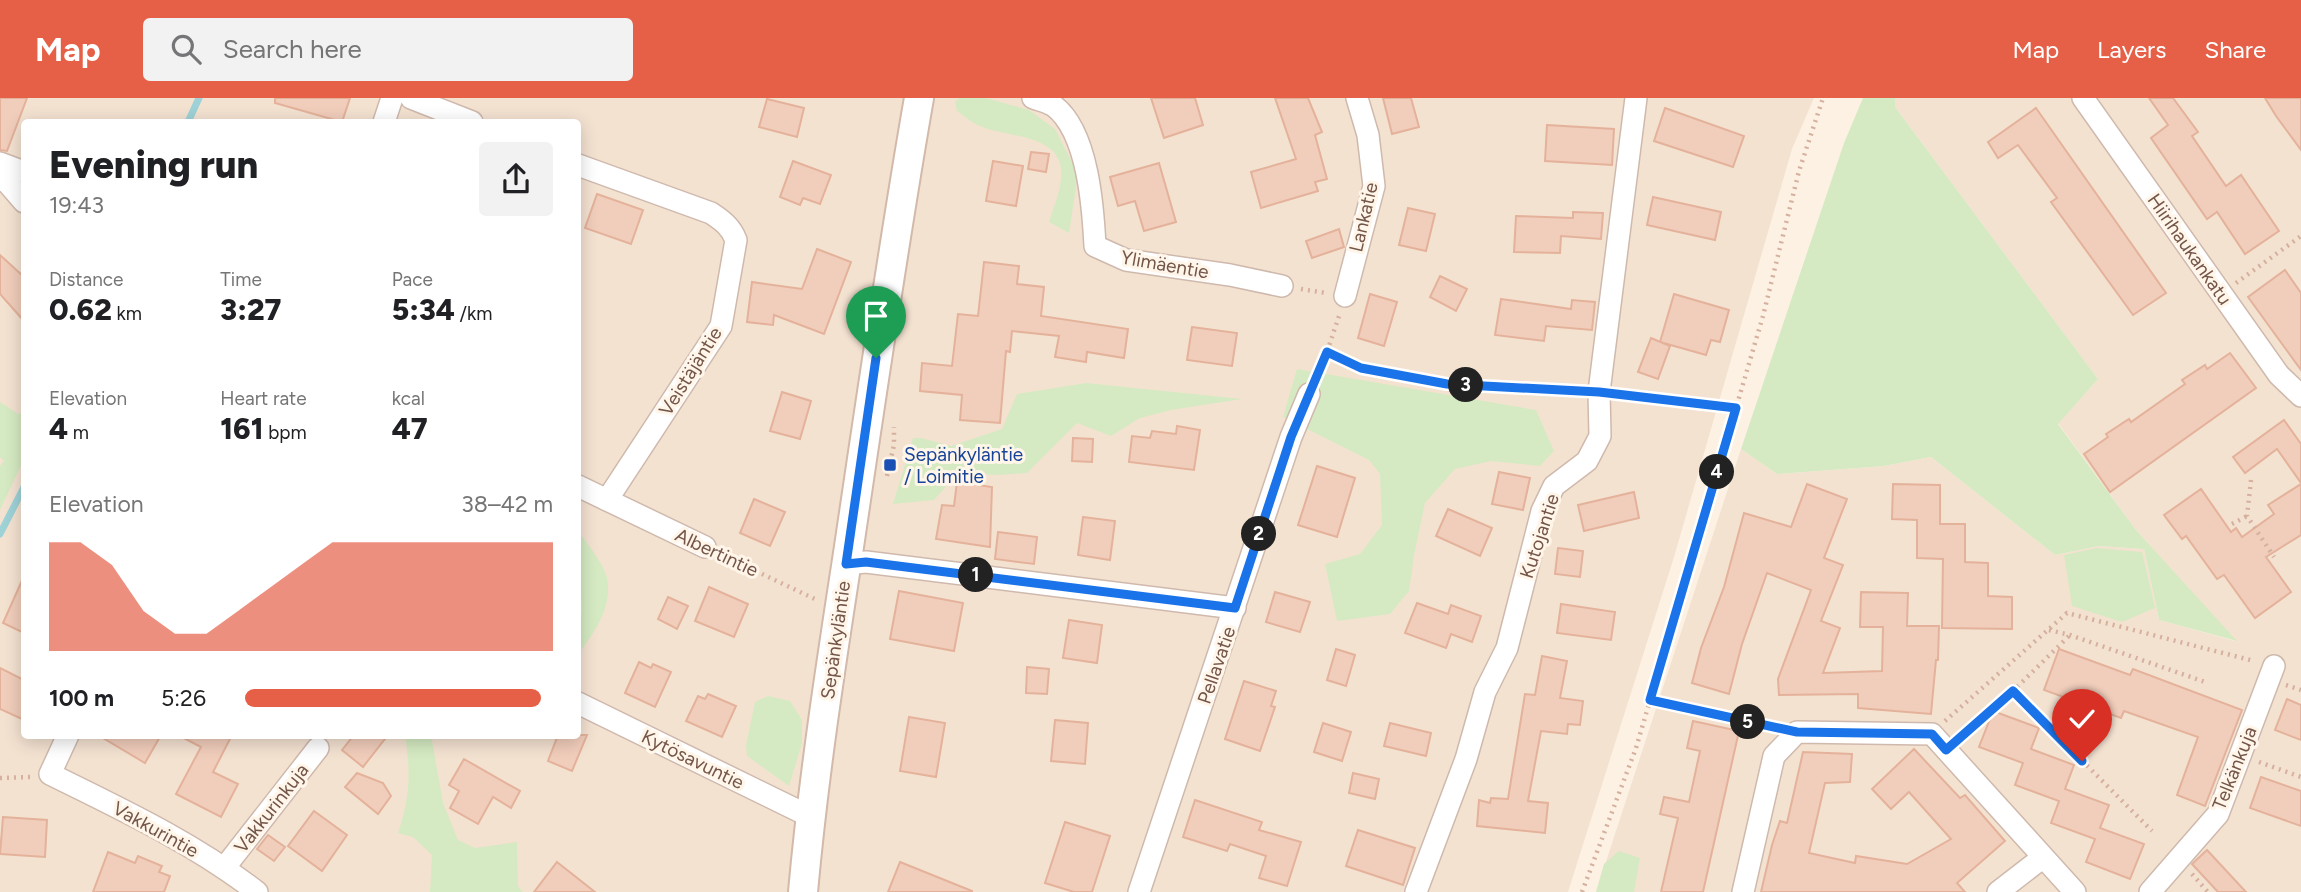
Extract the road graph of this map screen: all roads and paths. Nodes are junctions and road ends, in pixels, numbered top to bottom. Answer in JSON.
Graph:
{"nodes":[{"id":1,"x":393,"y":98,"type":"edge"},
{"id":2,"x":411,"y":98,"type":"edge"},
{"id":3,"x":919,"y":98,"type":"edge"},
{"id":4,"x":1033,"y":98,"type":"edge"},
{"id":5,"x":1357,"y":98,"type":"edge"},
{"id":6,"x":1636,"y":98,"type":"edge"},
{"id":7,"x":1823,"y":98,"type":"edge"},
{"id":8,"x":2083,"y":98,"type":"edge"},
{"id":9,"x":385,"y":119,"type":"edge"},
{"id":10,"x":464,"y":119,"type":"edge"},
{"id":11,"x":0,"y":163,"type":"edge"},
{"id":12,"x":581,"y":166,"type":"edge"},
{"id":13,"x":21,"y":171,"type":"edge"},
{"id":14,"x":0,"y":174,"type":"edge"},
{"id":15,"x":21,"y":198,"type":"edge"},
{"id":16,"x":2301,"y":236,"type":"edge"},
{"id":17,"x":1282,"y":286,"type":"joint"},
{"id":18,"x":2221,"y":293,"type":"junction"},
{"id":19,"x":1345,"y":296,"type":"junction"},
{"id":20,"x":1327,"y":352,"type":"junction"},
{"id":21,"x":1599,"y":392,"type":"junction"},
{"id":22,"x":1309,"y":394,"type":"joint"},
{"id":23,"x":2301,"y":396,"type":"edge"},
{"id":24,"x":1736,"y":408,"type":"junction"},
{"id":25,"x":2251,"y":480,"type":"dead end"},
{"id":26,"x":581,"y":487,"type":"edge"},
{"id":27,"x":607,"y":500,"type":"junction"},
{"id":28,"x":2247,"y":516,"type":"junction"},
{"id":29,"x":2232,"y":524,"type":"dead end"},
{"id":30,"x":705,"y":547,"type":"joint"},
{"id":31,"x":2274,"y":557,"type":"dead end"},
{"id":32,"x":846,"y":564,"type":"junction"},
{"id":33,"x":839,"y":604,"type":"junction"},
{"id":34,"x":1235,"y":608,"type":"junction"},
{"id":35,"x":2049,"y":630,"type":"junction"},
{"id":36,"x":2070,"y":635,"type":"junction"},
{"id":37,"x":2273,"y":666,"type":"joint"},
{"id":38,"x":2208,"y":682,"type":"dead end"},
{"id":39,"x":2286,"y":685,"type":"dead end"},
{"id":40,"x":2301,"y":690,"type":"edge"},
{"id":41,"x":2013,"y":691,"type":"junction"},
{"id":42,"x":1650,"y":700,"type":"junction"},
{"id":43,"x":581,"y":704,"type":"edge"},
{"id":44,"x":1937,"y":726,"type":"junction"},
{"id":45,"x":1769,"y":738,"type":"dead end"},
{"id":46,"x":66,"y":739,"type":"edge"},
{"id":47,"x":1953,"y":745,"type":"junction"},
{"id":48,"x":318,"y":748,"type":"dead end"},
{"id":49,"x":2259,"y":762,"type":"dead end"},
{"id":50,"x":50,"y":774,"type":"junction"},
{"id":51,"x":2301,"y":777,"type":"edge"},
{"id":52,"x":0,"y":778,"type":"edge"},
{"id":53,"x":809,"y":816,"type":"junction"},
{"id":54,"x":2152,"y":831,"type":"dead end"},
{"id":55,"x":2042,"y":858,"type":"junction"},
{"id":56,"x":225,"y":867,"type":"junction"},
{"id":57,"x":257,"y":892,"type":"edge"},
{"id":58,"x":803,"y":892,"type":"edge"},
{"id":59,"x":1139,"y":892,"type":"edge"},
{"id":60,"x":1416,"y":892,"type":"edge"},
{"id":61,"x":1582,"y":892,"type":"edge"},
{"id":62,"x":1743,"y":892,"type":"edge"},
{"id":63,"x":1998,"y":892,"type":"edge"},
{"id":64,"x":2075,"y":892,"type":"edge"},
{"id":65,"x":2150,"y":892,"type":"edge"}],
"edges":[{"from":1,"to":9,"type":"street"},
{"from":2,"to":10,"type":"street"},
{"from":3,"to":32,"type":"main road","name":"Sepänkyläntie"},
{"from":4,"to":17,"type":"street","name":"Ylimäentie"},
{"from":5,"to":19,"type":"street","name":"Lankatie"},
{"from":6,"to":21,"type":"street","name":"Kutojantie"},
{"from":7,"to":24,"type":"path"},
{"from":8,"to":18,"type":"street","name":"Hiirihaukankatu"},
{"from":11,"to":13,"type":"street"},
{"from":12,"to":27,"type":"street","name":"Veistäjäntie"},
{"from":14,"to":15,"type":"street"},
{"from":16,"to":18,"type":"path"},
{"from":17,"to":19,"type":"path"},
{"from":18,"to":23,"type":"street","name":"Hiirihaukankatu"},
{"from":19,"to":20,"type":"path"},
{"from":20,"to":21,"type":"path"},
{"from":20,"to":22,"type":"path"},
{"from":21,"to":24,"type":"path"},
{"from":21,"to":60,"type":"street","name":"Kutojantie"},
{"from":22,"to":34,"type":"street","name":"Pellavatie"},
{"from":24,"to":42,"type":"path"},
{"from":25,"to":28,"type":"path"},
{"from":26,"to":27,"type":"street","name":"Albertintie"},
{"from":27,"to":30,"type":"street","name":"Albertintie"},
{"from":28,"to":29,"type":"path"},
{"from":28,"to":31,"type":"path"},
{"from":30,"to":33,"type":"path","name":"Albertintie"},
{"from":32,"to":33,"type":"main road","name":"Sepänkyläntie"},
{"from":32,"to":34,"type":"street"},
{"from":33,"to":53,"type":"main road","name":"Sepänkyläntie"},
{"from":34,"to":59,"type":"street","name":"Pellavatie"},
{"from":35,"to":36,"type":"path"},
{"from":35,"to":37,"type":"path"},
{"from":35,"to":44,"type":"path"},
{"from":36,"to":38,"type":"path"},
{"from":36,"to":41,"type":"path"},
{"from":37,"to":65,"type":"street","name":"Telkänkuja"},
{"from":39,"to":40,"type":"path"},
{"from":41,"to":47,"type":"path"},
{"from":41,"to":54,"type":"path"},
{"from":42,"to":45,"type":"path"},
{"from":42,"to":61,"type":"path"},
{"from":43,"to":53,"type":"street","name":"Kytösavuntie"},
{"from":44,"to":47,"type":"street"},
{"from":44,"to":47,"type":"path"},
{"from":44,"to":62,"type":"street"},
{"from":46,"to":50,"type":"street"},
{"from":47,"to":55,"type":"street"},
{"from":48,"to":56,"type":"street","name":"Vakkurinkuja"},
{"from":49,"to":51,"type":"path"},
{"from":50,"to":52,"type":"path"},
{"from":50,"to":56,"type":"street","name":"Vakkurintie"},
{"from":53,"to":58,"type":"main road","name":"Sepänkyläntie"},
{"from":55,"to":63,"type":"street"},
{"from":55,"to":64,"type":"street"},
{"from":56,"to":57,"type":"street","name":"Vakkurintie"}]}
